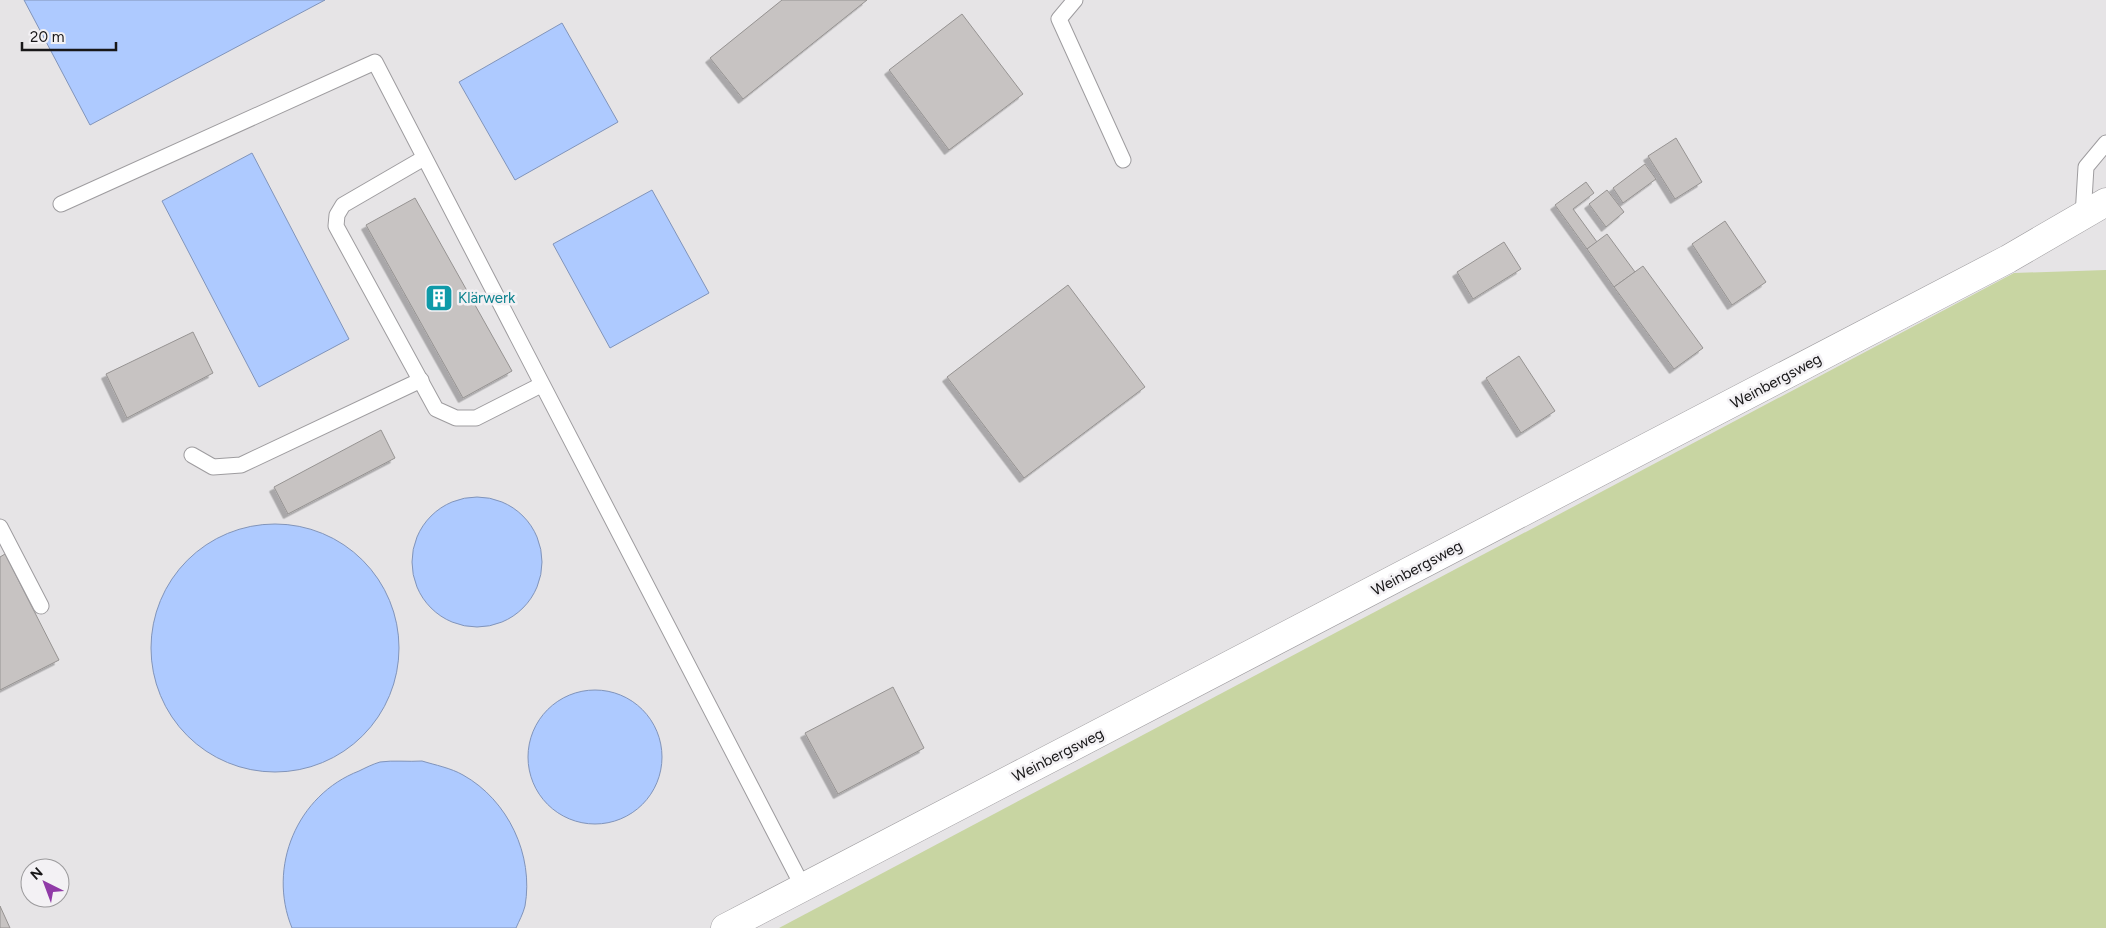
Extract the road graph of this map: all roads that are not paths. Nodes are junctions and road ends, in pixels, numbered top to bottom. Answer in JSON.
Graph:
{"nodes":[{"id":1,"x":1075,"y":0,"type":"edge"},
{"id":2,"x":2106,"y":143,"type":"edge"},
{"id":3,"x":424,"y":158,"type":"junction"},
{"id":4,"x":1123,"y":160,"type":"dead end"},
{"id":5,"x":2106,"y":202,"type":"edge"},
{"id":6,"x":61,"y":204,"type":"dead end"},
{"id":7,"x":2083,"y":216,"type":"junction"},
{"id":8,"x":421,"y":380,"type":"junction"},
{"id":9,"x":541,"y":385,"type":"junction"},
{"id":10,"x":192,"y":455,"type":"dead end"},
{"id":11,"x":0,"y":527,"type":"edge"},
{"id":12,"x":41,"y":606,"type":"dead end"},
{"id":13,"x":803,"y":887,"type":"junction"},
{"id":14,"x":725,"y":928,"type":"edge"}],
"edges":[{"from":1,"to":4,"type":"lane"},
{"from":2,"to":7,"type":"lane"},
{"from":3,"to":6,"type":"lane"},
{"from":3,"to":8,"type":"lane"},
{"from":3,"to":9,"type":"lane"},
{"from":5,"to":7,"type":"street","name":"Weinbergsweg"},
{"from":7,"to":13,"type":"street","name":"Weinbergsweg"},
{"from":8,"to":9,"type":"lane"},
{"from":8,"to":10,"type":"lane"},
{"from":9,"to":13,"type":"lane"},
{"from":11,"to":12,"type":"lane"},
{"from":13,"to":14,"type":"street","name":"Weinbergsweg"}]}
